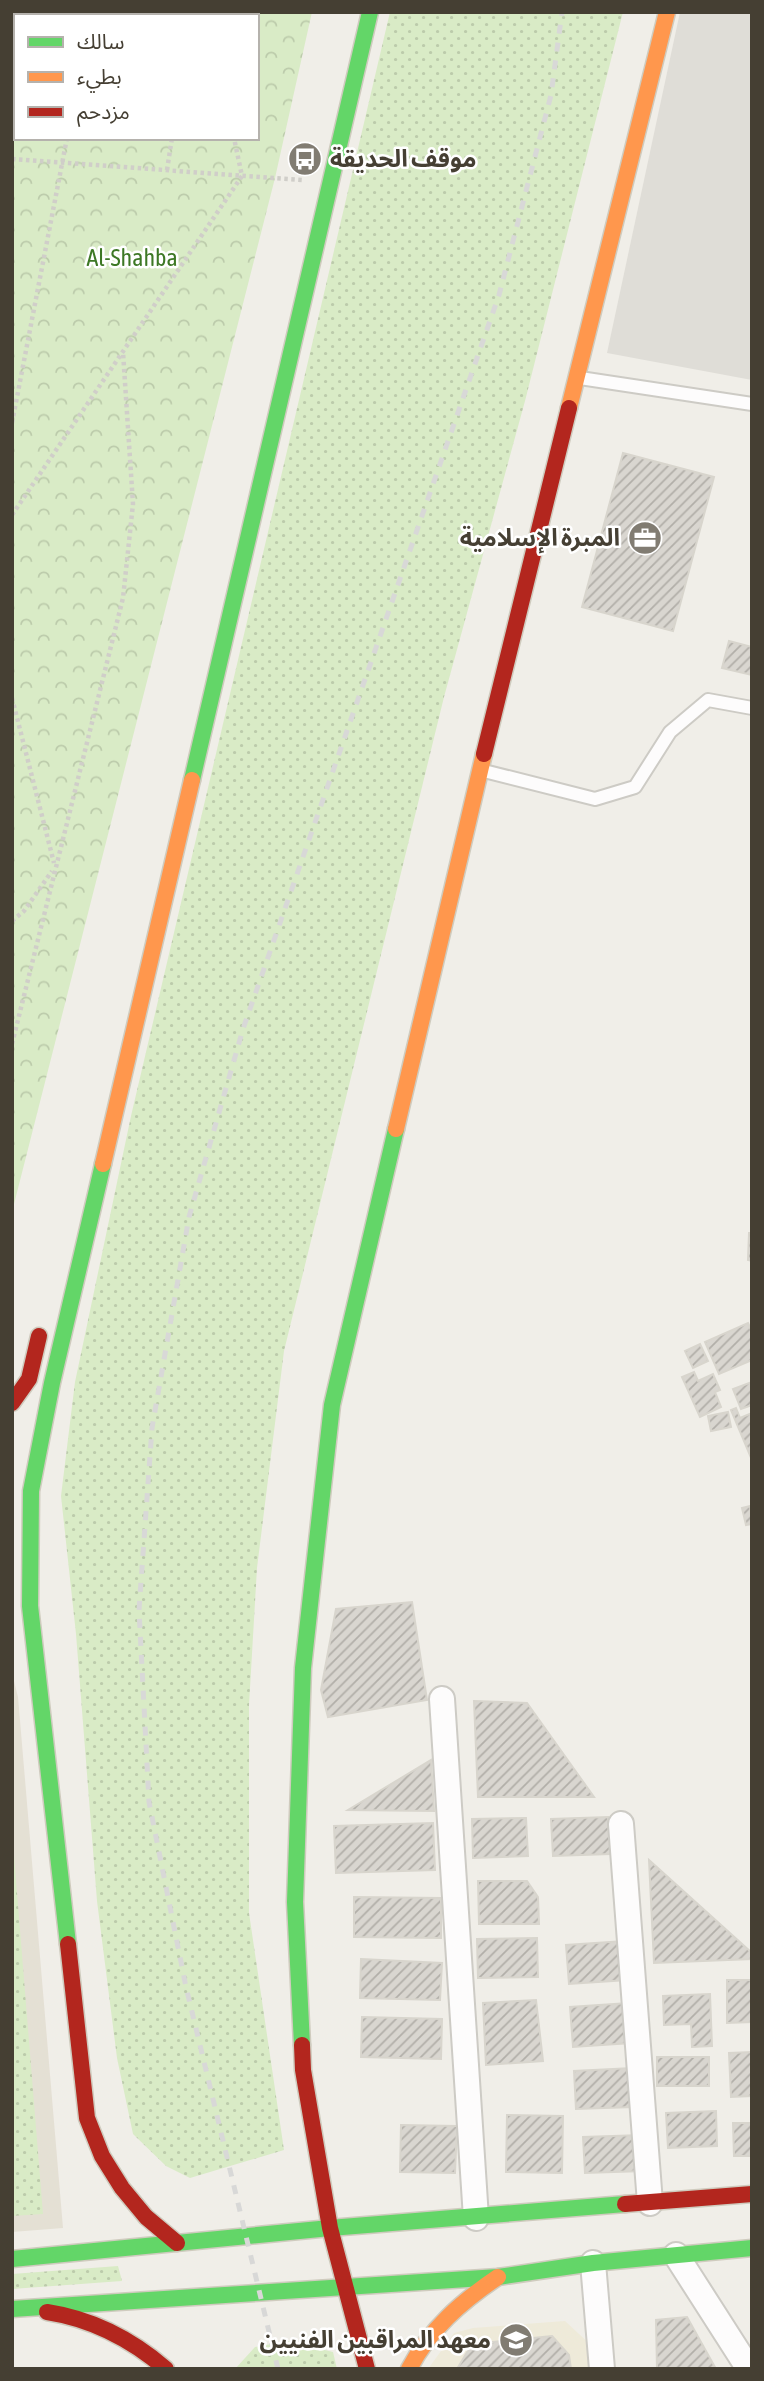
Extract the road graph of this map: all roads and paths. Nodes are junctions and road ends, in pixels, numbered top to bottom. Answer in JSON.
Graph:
{"nodes":[{"id":1,"x":370,"y":12,"type":"edge"},
{"id":2,"x":667,"y":12,"type":"edge"},
{"id":3,"x":67,"y":140,"type":"edge"},
{"id":4,"x":172,"y":140,"type":"edge"},
{"id":5,"x":233,"y":140,"type":"edge"},
{"id":6,"x":12,"y":159,"type":"edge"},
{"id":7,"x":64,"y":161,"type":"junction"},
{"id":8,"x":167,"y":170,"type":"junction"},
{"id":9,"x":242,"y":176,"type":"junction"},
{"id":10,"x":313,"y":181,"type":"dead end"},
{"id":11,"x":123,"y":352,"type":"junction"},
{"id":12,"x":577,"y":377,"type":"junction"},
{"id":13,"x":752,"y":404,"type":"edge"},
{"id":14,"x":12,"y":423,"type":"edge"},
{"id":15,"x":12,"y":515,"type":"edge"},
{"id":16,"x":12,"y":698,"type":"edge"},
{"id":17,"x":752,"y":708,"type":"edge"},
{"id":18,"x":480,"y":770,"type":"junction"},
{"id":19,"x":55,"y":866,"type":"junction"},
{"id":20,"x":12,"y":921,"type":"edge"},
{"id":21,"x":12,"y":1044,"type":"edge"},
{"id":22,"x":43,"y":1322,"type":"dead end"},
{"id":23,"x":14,"y":1400,"type":"edge"},
{"id":24,"x":46,"y":1408,"type":"junction"},
{"id":25,"x":41,"y":1431,"type":"junction"},
{"id":26,"x":21,"y":1434,"type":"dead end"},
{"id":27,"x":12,"y":1591,"type":"edge"},
{"id":28,"x":30,"y":1606,"type":"junction"},
{"id":29,"x":442,"y":1699,"type":"dead end"},
{"id":30,"x":621,"y":1824,"type":"dead end"},
{"id":31,"x":752,"y":2194,"type":"edge"},
{"id":32,"x":650,"y":2203,"type":"junction"},
{"id":33,"x":476,"y":2218,"type":"junction"},
{"id":34,"x":330,"y":2228,"type":"junction"},
{"id":35,"x":177,"y":2243,"type":"junction"},
{"id":36,"x":752,"y":2248,"type":"edge"},
{"id":37,"x":677,"y":2255,"type":"junction"},
{"id":38,"x":12,"y":2259,"type":"edge"},
{"id":39,"x":593,"y":2263,"type":"junction"},
{"id":40,"x":498,"y":2277,"type":"junction"},
{"id":41,"x":346,"y":2288,"type":"junction"},
{"id":42,"x":12,"y":2309,"type":"edge"},
{"id":43,"x":166,"y":2369,"type":"edge"},
{"id":44,"x":367,"y":2369,"type":"edge"},
{"id":45,"x":409,"y":2369,"type":"edge"},
{"id":46,"x":602,"y":2369,"type":"edge"},
{"id":47,"x":749,"y":2369,"type":"edge"}],
"edges":[{"from":1,"to":24,"type":"main road"},
{"from":2,"to":12,"type":"main road"},
{"from":3,"to":7,"type":"path"},
{"from":4,"to":8,"type":"path"},
{"from":5,"to":9,"type":"path"},
{"from":6,"to":7,"type":"path"},
{"from":7,"to":8,"type":"path"},
{"from":7,"to":14,"type":"path"},
{"from":8,"to":9,"type":"path"},
{"from":9,"to":10,"type":"path"},
{"from":9,"to":11,"type":"path"},
{"from":11,"to":15,"type":"path"},
{"from":11,"to":19,"type":"path"},
{"from":12,"to":13,"type":"lane"},
{"from":12,"to":18,"type":"main road"},
{"from":16,"to":19,"type":"path"},
{"from":17,"to":18,"type":"lane"},
{"from":18,"to":34,"type":"main road"},
{"from":19,"to":20,"type":"path"},
{"from":19,"to":21,"type":"path"},
{"from":22,"to":23,"type":"main road"},
{"from":23,"to":24,"type":"main road"},
{"from":24,"to":25,"type":"main road"},
{"from":25,"to":26,"type":"main road"},
{"from":25,"to":28,"type":"main road"},
{"from":27,"to":28,"type":"main road"},
{"from":28,"to":35,"type":"main road"},
{"from":29,"to":33,"type":"street"},
{"from":30,"to":32,"type":"street"},
{"from":31,"to":32,"type":"main road"},
{"from":32,"to":33,"type":"main road"},
{"from":33,"to":34,"type":"main road"},
{"from":34,"to":35,"type":"main road"},
{"from":34,"to":41,"type":"main road"},
{"from":35,"to":38,"type":"main road"},
{"from":36,"to":37,"type":"main road"},
{"from":37,"to":39,"type":"main road"},
{"from":37,"to":47,"type":"street"},
{"from":39,"to":40,"type":"main road"},
{"from":39,"to":46,"type":"street"},
{"from":40,"to":41,"type":"main road"},
{"from":40,"to":45,"type":"main road"},
{"from":41,"to":42,"type":"main road"},
{"from":41,"to":44,"type":"main road"},
{"from":42,"to":43,"type":"main road"}]}
